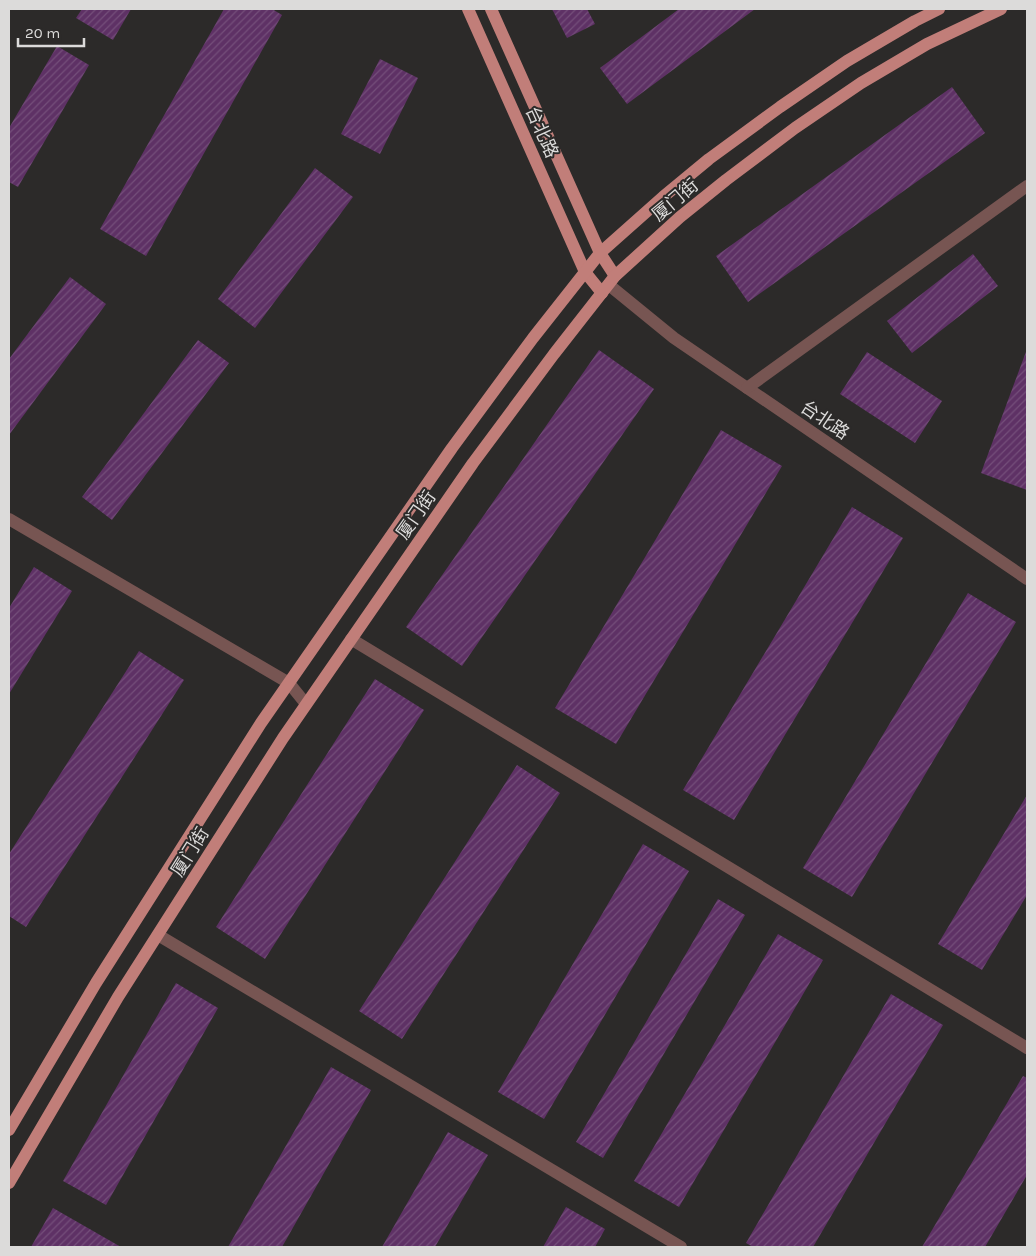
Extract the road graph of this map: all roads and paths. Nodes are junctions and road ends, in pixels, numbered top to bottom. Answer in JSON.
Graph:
{"nodes":[{"id":1,"x":468,"y":9,"type":"edge"},
{"id":2,"x":491,"y":9,"type":"edge"},
{"id":3,"x":940,"y":9,"type":"edge"},
{"id":4,"x":1001,"y":9,"type":"edge"},
{"id":5,"x":1027,"y":186,"type":"edge"},
{"id":6,"x":600,"y":254,"type":"junction"},
{"id":7,"x":585,"y":272,"type":"junction"},
{"id":8,"x":609,"y":285,"type":"junction"},
{"id":9,"x":747,"y":388,"type":"junction"},
{"id":10,"x":9,"y":519,"type":"edge"},
{"id":11,"x":1027,"y":578,"type":"edge"},
{"id":12,"x":351,"y":639,"type":"junction"},
{"id":13,"x":289,"y":683,"type":"junction"},
{"id":14,"x":306,"y":704,"type":"junction"},
{"id":15,"x":158,"y":935,"type":"junction"},
{"id":16,"x":1027,"y":1048,"type":"edge"},
{"id":17,"x":9,"y":1130,"type":"edge"},
{"id":18,"x":9,"y":1183,"type":"edge"},
{"id":19,"x":681,"y":1247,"type":"edge"}],
"edges":[{"from":1,"to":7,"type":"main road","name":"台北路"},
{"from":2,"to":6,"type":"main road","name":"台北路"},
{"from":3,"to":6,"type":"main road","name":"厦门街"},
{"from":4,"to":8,"type":"main road","name":"厦门街"},
{"from":5,"to":9,"type":"street"},
{"from":6,"to":7,"type":"main road","name":"厦门街"},
{"from":6,"to":8,"type":"main road","name":"台北路"},
{"from":7,"to":8,"type":"main road","name":"台北路"},
{"from":7,"to":13,"type":"main road","name":"厦门街"},
{"from":8,"to":9,"type":"street","name":"台北路"},
{"from":8,"to":12,"type":"main road","name":"厦门街"},
{"from":9,"to":11,"type":"street","name":"台北路"},
{"from":10,"to":13,"type":"street"},
{"from":12,"to":14,"type":"main road","name":"厦门街"},
{"from":12,"to":16,"type":"street"},
{"from":13,"to":14,"type":"street"},
{"from":13,"to":17,"type":"main road","name":"厦门街"},
{"from":14,"to":15,"type":"main road","name":"厦门街"},
{"from":15,"to":18,"type":"main road","name":"厦门街"},
{"from":15,"to":19,"type":"street"}]}
